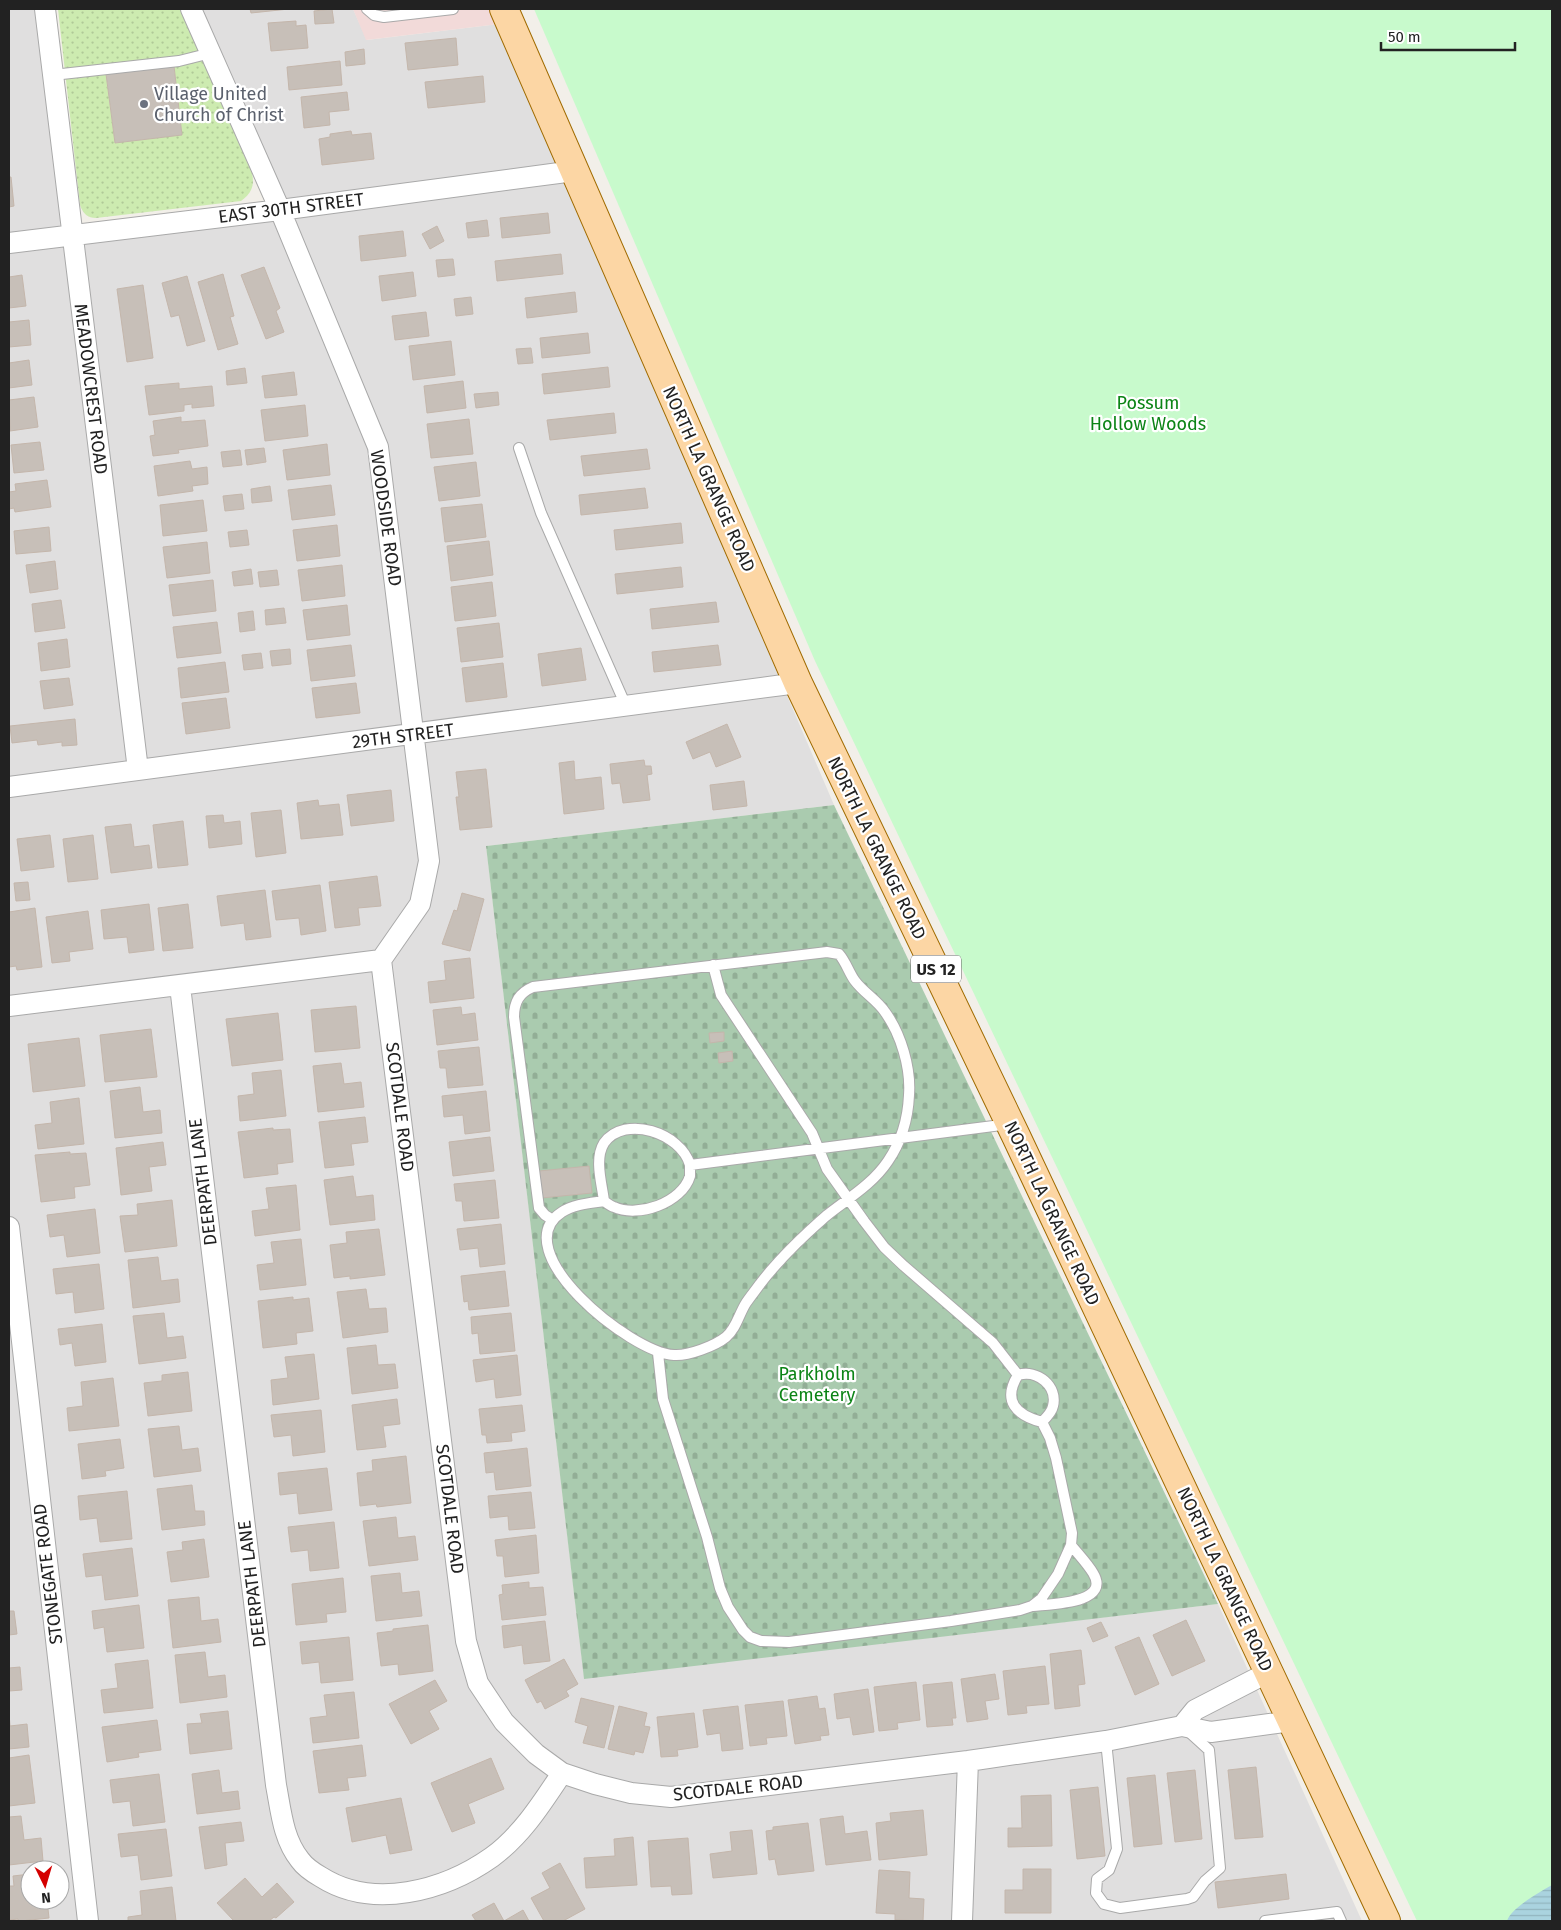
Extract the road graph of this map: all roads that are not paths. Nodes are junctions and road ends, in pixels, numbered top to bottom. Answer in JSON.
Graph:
{"nodes":[{"id":1,"x":45,"y":9,"type":"edge"},
{"id":2,"x":191,"y":9,"type":"edge"},
{"id":3,"x":367,"y":9,"type":"edge"},
{"id":4,"x":453,"y":9,"type":"edge"},
{"id":5,"x":504,"y":9,"type":"edge"},
{"id":6,"x":211,"y":53,"type":"junction"},
{"id":7,"x":52,"y":75,"type":"junction"},
{"id":8,"x":574,"y":171,"type":"junction"},
{"id":9,"x":280,"y":210,"type":"junction"},
{"id":10,"x":72,"y":235,"type":"junction"},
{"id":11,"x":9,"y":243,"type":"edge"},
{"id":12,"x":519,"y":448,"type":"dead end"},
{"id":13,"x":798,"y":684,"type":"junction"},
{"id":14,"x":626,"y":706,"type":"junction"},
{"id":15,"x":414,"y":735,"type":"junction"},
{"id":16,"x":138,"y":770,"type":"junction"},
{"id":17,"x":9,"y":786,"type":"edge"},
{"id":18,"x":381,"y":960,"type":"junction"},
{"id":19,"x":713,"y":965,"type":"junction"},
{"id":20,"x":180,"y":986,"type":"junction"},
{"id":21,"x":9,"y":1006,"type":"edge"},
{"id":22,"x":1010,"y":1124,"type":"junction"},
{"id":23,"x":900,"y":1138,"type":"junction"},
{"id":24,"x":818,"y":1148,"type":"junction"},
{"id":25,"x":690,"y":1164,"type":"junction"},
{"id":26,"x":848,"y":1199,"type":"junction"},
{"id":27,"x":604,"y":1201,"type":"junction"},
{"id":28,"x":554,"y":1220,"type":"junction"},
{"id":29,"x":9,"y":1228,"type":"edge"},
{"id":30,"x":658,"y":1352,"type":"junction"},
{"id":31,"x":1018,"y":1375,"type":"junction"},
{"id":32,"x":1042,"y":1422,"type":"junction"},
{"id":33,"x":1071,"y":1545,"type":"junction"},
{"id":34,"x":1032,"y":1606,"type":"junction"},
{"id":35,"x":1269,"y":1672,"type":"junction"},
{"id":36,"x":1292,"y":1721,"type":"junction"},
{"id":37,"x":1182,"y":1726,"type":"junction"},
{"id":38,"x":1106,"y":1741,"type":"junction"},
{"id":39,"x":968,"y":1760,"type":"junction"},
{"id":40,"x":562,"y":1773,"type":"junction"},
{"id":41,"x":88,"y":1921,"type":"edge"},
{"id":42,"x":962,"y":1921,"type":"edge"},
{"id":43,"x":1265,"y":1921,"type":"edge"},
{"id":44,"x":1341,"y":1921,"type":"edge"},
{"id":45,"x":1386,"y":1921,"type":"edge"}],
"edges":[{"from":1,"to":7,"type":"street","name":"MEADOWCREST ROAD"},
{"from":2,"to":6,"type":"street","name":"WOODSIDE ROAD"},
{"from":3,"to":4,"type":"lane"},
{"from":5,"to":8,"type":"main road","name":"NORTH LA GRANGE ROAD","number":"US 12"},
{"from":6,"to":7,"type":"lane"},
{"from":6,"to":9,"type":"street","name":"WOODSIDE ROAD"},
{"from":7,"to":10,"type":"street","name":"MEADOWCREST ROAD"},
{"from":8,"to":9,"type":"street","name":"EAST 30TH STREET"},
{"from":8,"to":13,"type":"main road","name":"NORTH LA GRANGE ROAD","number":"US 12"},
{"from":9,"to":10,"type":"street","name":"EAST 30TH STREET"},
{"from":9,"to":15,"type":"street","name":"WOODSIDE ROAD"},
{"from":10,"to":11,"type":"street","name":"EAST 30TH STREET"},
{"from":10,"to":16,"type":"street","name":"MEADOWCREST ROAD"},
{"from":12,"to":14,"type":"lane"},
{"from":13,"to":14,"type":"street","name":"29TH STREET"},
{"from":13,"to":22,"type":"main road","name":"NORTH LA GRANGE ROAD","number":"US 12"},
{"from":14,"to":15,"type":"street","name":"29TH STREET"},
{"from":15,"to":16,"type":"street","name":"29TH STREET"},
{"from":15,"to":18,"type":"street","name":"WOODSIDE ROAD"},
{"from":16,"to":17,"type":"street","name":"29TH STREET"},
{"from":18,"to":20,"type":"street"},
{"from":18,"to":40,"type":"street","name":"SCOTDALE ROAD"},
{"from":19,"to":23,"type":"lane"},
{"from":19,"to":24,"type":"lane"},
{"from":19,"to":28,"type":"lane"},
{"from":20,"to":21,"type":"street"},
{"from":20,"to":40,"type":"street","name":"DEERPATH LANE"},
{"from":22,"to":23,"type":"lane"},
{"from":22,"to":35,"type":"main road","name":"NORTH LA GRANGE ROAD","number":"US 12"},
{"from":23,"to":24,"type":"lane"},
{"from":23,"to":26,"type":"lane"},
{"from":24,"to":25,"type":"lane"},
{"from":24,"to":26,"type":"lane"},
{"from":25,"to":27,"type":"lane"},
{"from":25,"to":27,"type":"lane"},
{"from":26,"to":30,"type":"lane"},
{"from":26,"to":31,"type":"lane"},
{"from":27,"to":28,"type":"lane"},
{"from":28,"to":30,"type":"lane"},
{"from":29,"to":41,"type":"street","name":"STONEGATE ROAD"},
{"from":30,"to":34,"type":"lane"},
{"from":31,"to":32,"type":"lane"},
{"from":31,"to":32,"type":"lane"},
{"from":32,"to":33,"type":"lane"},
{"from":33,"to":34,"type":"lane"},
{"from":33,"to":34,"type":"lane"},
{"from":35,"to":36,"type":"main road","name":"NORTH LA GRANGE ROAD","number":"US 12"},
{"from":35,"to":37,"type":"street"},
{"from":36,"to":37,"type":"street","name":"SCOTDALE ROAD"},
{"from":36,"to":45,"type":"main road","name":"NORTH LA GRANGE ROAD","number":"US 12"},
{"from":37,"to":38,"type":"street","name":"SCOTDALE ROAD"},
{"from":37,"to":38,"type":"lane"},
{"from":38,"to":39,"type":"street","name":"SCOTDALE ROAD"},
{"from":39,"to":40,"type":"street","name":"SCOTDALE ROAD"},
{"from":39,"to":42,"type":"street"},
{"from":43,"to":44,"type":"lane"}]}
